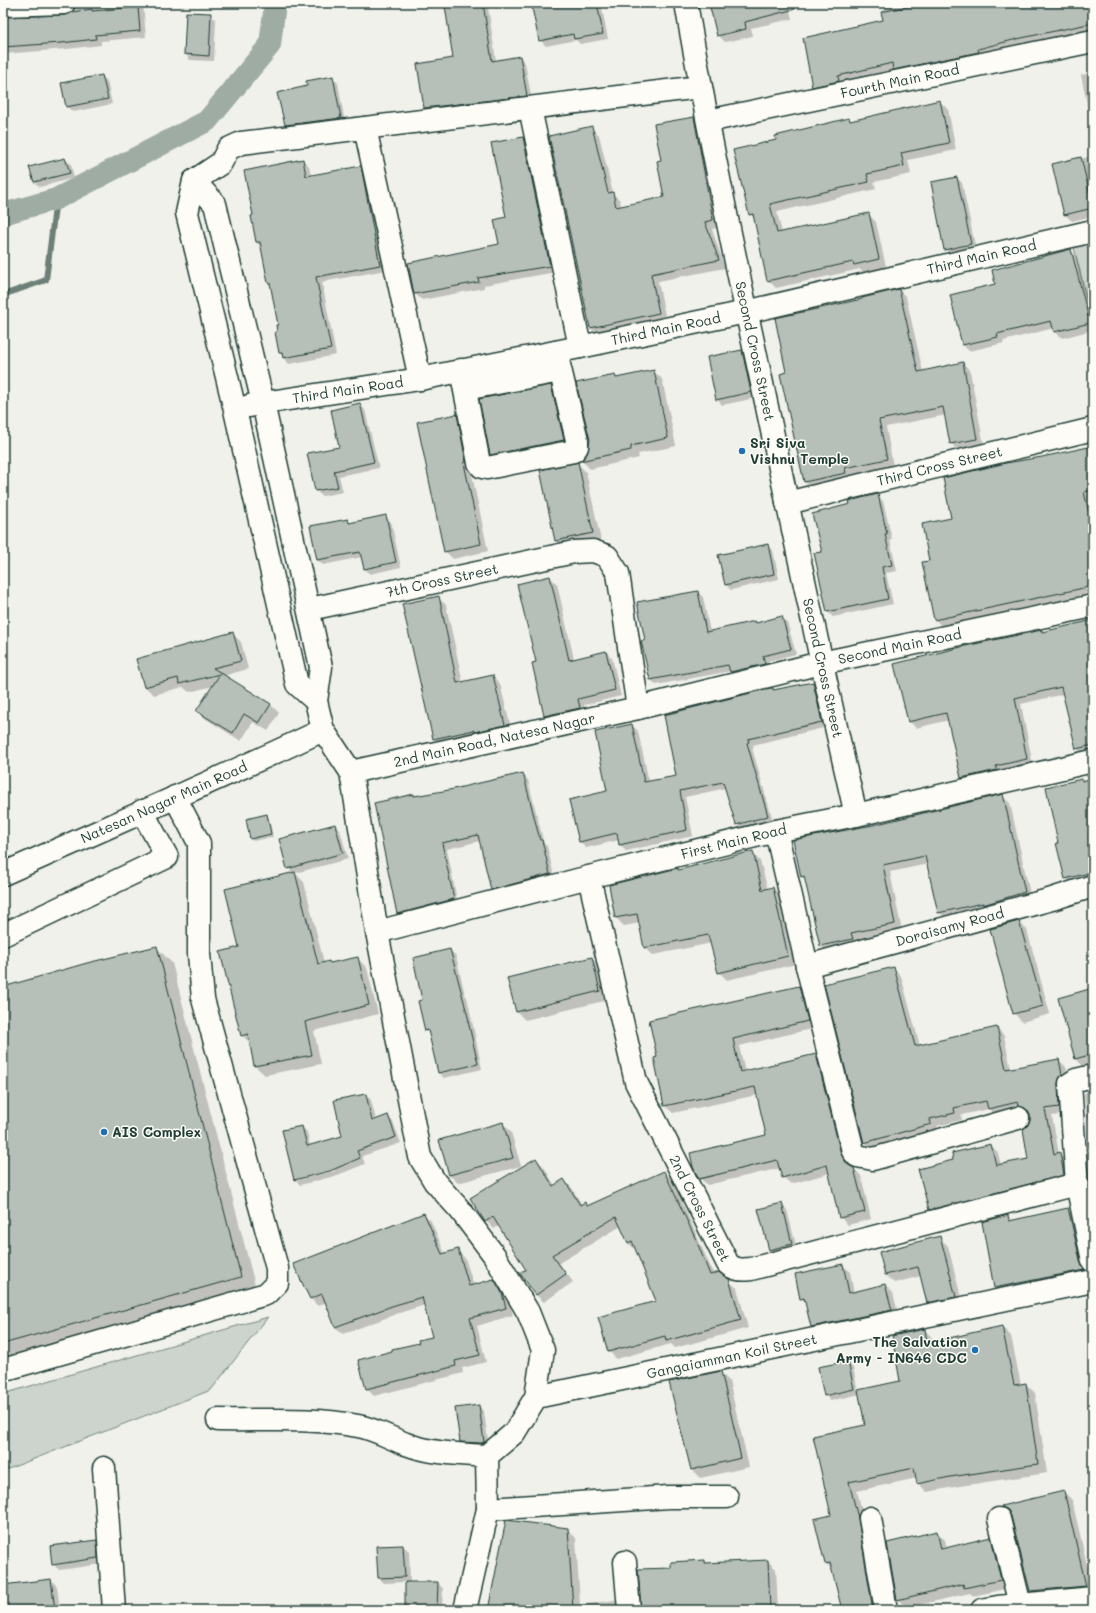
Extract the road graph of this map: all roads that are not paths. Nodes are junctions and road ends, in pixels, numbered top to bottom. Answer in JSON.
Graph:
{"nodes":[{"id":1,"x":64,"y":3,"type":"edge"},
{"id":2,"x":686,"y":3,"type":"edge"},
{"id":3,"x":3,"y":5,"type":"edge"},
{"id":4,"x":1093,"y":41,"type":"edge"},
{"id":5,"x":700,"y":87,"type":"junction"},
{"id":6,"x":530,"y":108,"type":"junction"},
{"id":7,"x":708,"y":122,"type":"junction"},
{"id":8,"x":365,"y":128,"type":"junction"},
{"id":9,"x":194,"y":181,"type":"junction"},
{"id":10,"x":1093,"y":231,"type":"edge"},
{"id":11,"x":746,"y":312,"type":"junction"},
{"id":12,"x":580,"y":347,"type":"junction"},
{"id":13,"x":558,"y":361,"type":"junction"},
{"id":14,"x":420,"y":379,"type":"junction"},
{"id":15,"x":463,"y":380,"type":"junction"},
{"id":16,"x":263,"y":403,"type":"junction"},
{"id":17,"x":235,"y":410,"type":"junction"},
{"id":18,"x":1093,"y":429,"type":"edge"},
{"id":19,"x":787,"y":503,"type":"junction"},
{"id":20,"x":1093,"y":606,"type":"edge"},
{"id":21,"x":310,"y":610,"type":"junction"},
{"id":22,"x":821,"y":663,"type":"junction"},
{"id":23,"x":316,"y":701,"type":"junction"},
{"id":24,"x":638,"y":708,"type":"junction"},
{"id":25,"x":323,"y":730,"type":"junction"},
{"id":26,"x":1093,"y":761,"type":"edge"},
{"id":27,"x":350,"y":772,"type":"junction"},
{"id":28,"x":175,"y":796,"type":"junction"},
{"id":29,"x":142,"y":811,"type":"junction"},
{"id":30,"x":856,"y":815,"type":"junction"},
{"id":31,"x":776,"y":831,"type":"junction"},
{"id":32,"x":199,"y":843,"type":"junction"},
{"id":33,"x":167,"y":857,"type":"junction"},
{"id":34,"x":3,"y":874,"type":"edge"},
{"id":35,"x":589,"y":877,"type":"junction"},
{"id":36,"x":1093,"y":886,"type":"edge"},
{"id":37,"x":377,"y":932,"type":"junction"},
{"id":38,"x":3,"y":935,"type":"edge"},
{"id":39,"x":807,"y":966,"type":"junction"},
{"id":40,"x":1093,"y":1076,"type":"edge"},
{"id":41,"x":1018,"y":1118,"type":"dead end"},
{"id":42,"x":1078,"y":1184,"type":"junction"},
{"id":43,"x":1093,"y":1261,"type":"edge"},
{"id":44,"x":1093,"y":1281,"type":"edge"},
{"id":45,"x":3,"y":1370,"type":"edge"},
{"id":46,"x":536,"y":1397,"type":"junction"},
{"id":47,"x":218,"y":1420,"type":"dead end"},
{"id":48,"x":487,"y":1456,"type":"junction"},
{"id":49,"x":104,"y":1468,"type":"dead end"},
{"id":50,"x":727,"y":1497,"type":"dead end"},
{"id":51,"x":488,"y":1509,"type":"junction"},
{"id":52,"x":870,"y":1518,"type":"dead end"},
{"id":53,"x":999,"y":1519,"type":"dead end"},
{"id":54,"x":625,"y":1562,"type":"dead end"},
{"id":55,"x":1093,"y":1598,"type":"edge"},
{"id":56,"x":1020,"y":1605,"type":"junction"},
{"id":57,"x":114,"y":1610,"type":"edge"},
{"id":58,"x":465,"y":1610,"type":"edge"},
{"id":59,"x":629,"y":1610,"type":"edge"},
{"id":60,"x":886,"y":1610,"type":"edge"},
{"id":61,"x":982,"y":1610,"type":"edge"}],
"edges":[{"from":1,"to":3,"type":"street"},
{"from":2,"to":5,"type":"street","name":"Second Cross Street"},
{"from":4,"to":7,"type":"street","name":"Fourth Main Road"},
{"from":5,"to":6,"type":"street"},
{"from":5,"to":7,"type":"street","name":"Second Cross Street"},
{"from":6,"to":8,"type":"street"},
{"from":6,"to":12,"type":"street"},
{"from":7,"to":11,"type":"street","name":"Second Cross Street"},
{"from":8,"to":9,"type":"street"},
{"from":8,"to":14,"type":"street"},
{"from":9,"to":16,"type":"street"},
{"from":9,"to":17,"type":"street"},
{"from":10,"to":11,"type":"street","name":"Third Main Road"},
{"from":11,"to":12,"type":"street","name":"Third Main Road"},
{"from":11,"to":19,"type":"street","name":"Second Cross Street"},
{"from":12,"to":13,"type":"street","name":"Third Main Road"},
{"from":13,"to":15,"type":"street","name":"Third Main Road"},
{"from":13,"to":15,"type":"street"},
{"from":14,"to":15,"type":"street","name":"Third Main Road"},
{"from":14,"to":16,"type":"street","name":"Third Main Road"},
{"from":16,"to":17,"type":"street","name":"Third Main Road"},
{"from":16,"to":21,"type":"street"},
{"from":17,"to":23,"type":"street"},
{"from":18,"to":19,"type":"street","name":"Third Cross Street"},
{"from":19,"to":22,"type":"street","name":"Second Cross Street"},
{"from":20,"to":22,"type":"street","name":"Second Main Road"},
{"from":21,"to":23,"type":"street"},
{"from":21,"to":24,"type":"street","name":"7th Cross Street"},
{"from":22,"to":24,"type":"street","name":"Second Main Road"},
{"from":22,"to":30,"type":"street","name":"Second Cross Street"},
{"from":23,"to":25,"type":"street"},
{"from":24,"to":27,"type":"street","name":"2nd Main Road, Natesa Nagar"},
{"from":25,"to":27,"type":"street"},
{"from":25,"to":28,"type":"street","name":"Natesan Nagar Main Road"},
{"from":26,"to":30,"type":"street","name":"First Main Road"},
{"from":27,"to":37,"type":"street"},
{"from":28,"to":29,"type":"street","name":"Natesan Nagar Main Road"},
{"from":28,"to":32,"type":"street"},
{"from":29,"to":33,"type":"street"},
{"from":29,"to":34,"type":"street","name":"Natesan Nagar Main Road"},
{"from":30,"to":31,"type":"street","name":"First Main Road"},
{"from":31,"to":35,"type":"street","name":"First Main Road"},
{"from":31,"to":39,"type":"street"},
{"from":32,"to":33,"type":"street"},
{"from":32,"to":45,"type":"street"},
{"from":33,"to":38,"type":"street"},
{"from":35,"to":37,"type":"street","name":"First Main Road"},
{"from":35,"to":42,"type":"street","name":"2nd Cross Street"},
{"from":36,"to":39,"type":"street","name":"Doraisamy Road"},
{"from":37,"to":46,"type":"street"},
{"from":39,"to":41,"type":"street"},
{"from":40,"to":42,"type":"street"},
{"from":42,"to":43,"type":"street"},
{"from":44,"to":46,"type":"street","name":"Gangaiamman Koil Street"},
{"from":46,"to":48,"type":"street"},
{"from":47,"to":48,"type":"street"},
{"from":48,"to":51,"type":"street"},
{"from":49,"to":57,"type":"street"},
{"from":50,"to":51,"type":"street"},
{"from":51,"to":58,"type":"street"},
{"from":52,"to":60,"type":"street"},
{"from":53,"to":56,"type":"street"},
{"from":54,"to":59,"type":"street"},
{"from":55,"to":56,"type":"street"},
{"from":56,"to":61,"type":"street"}]}
